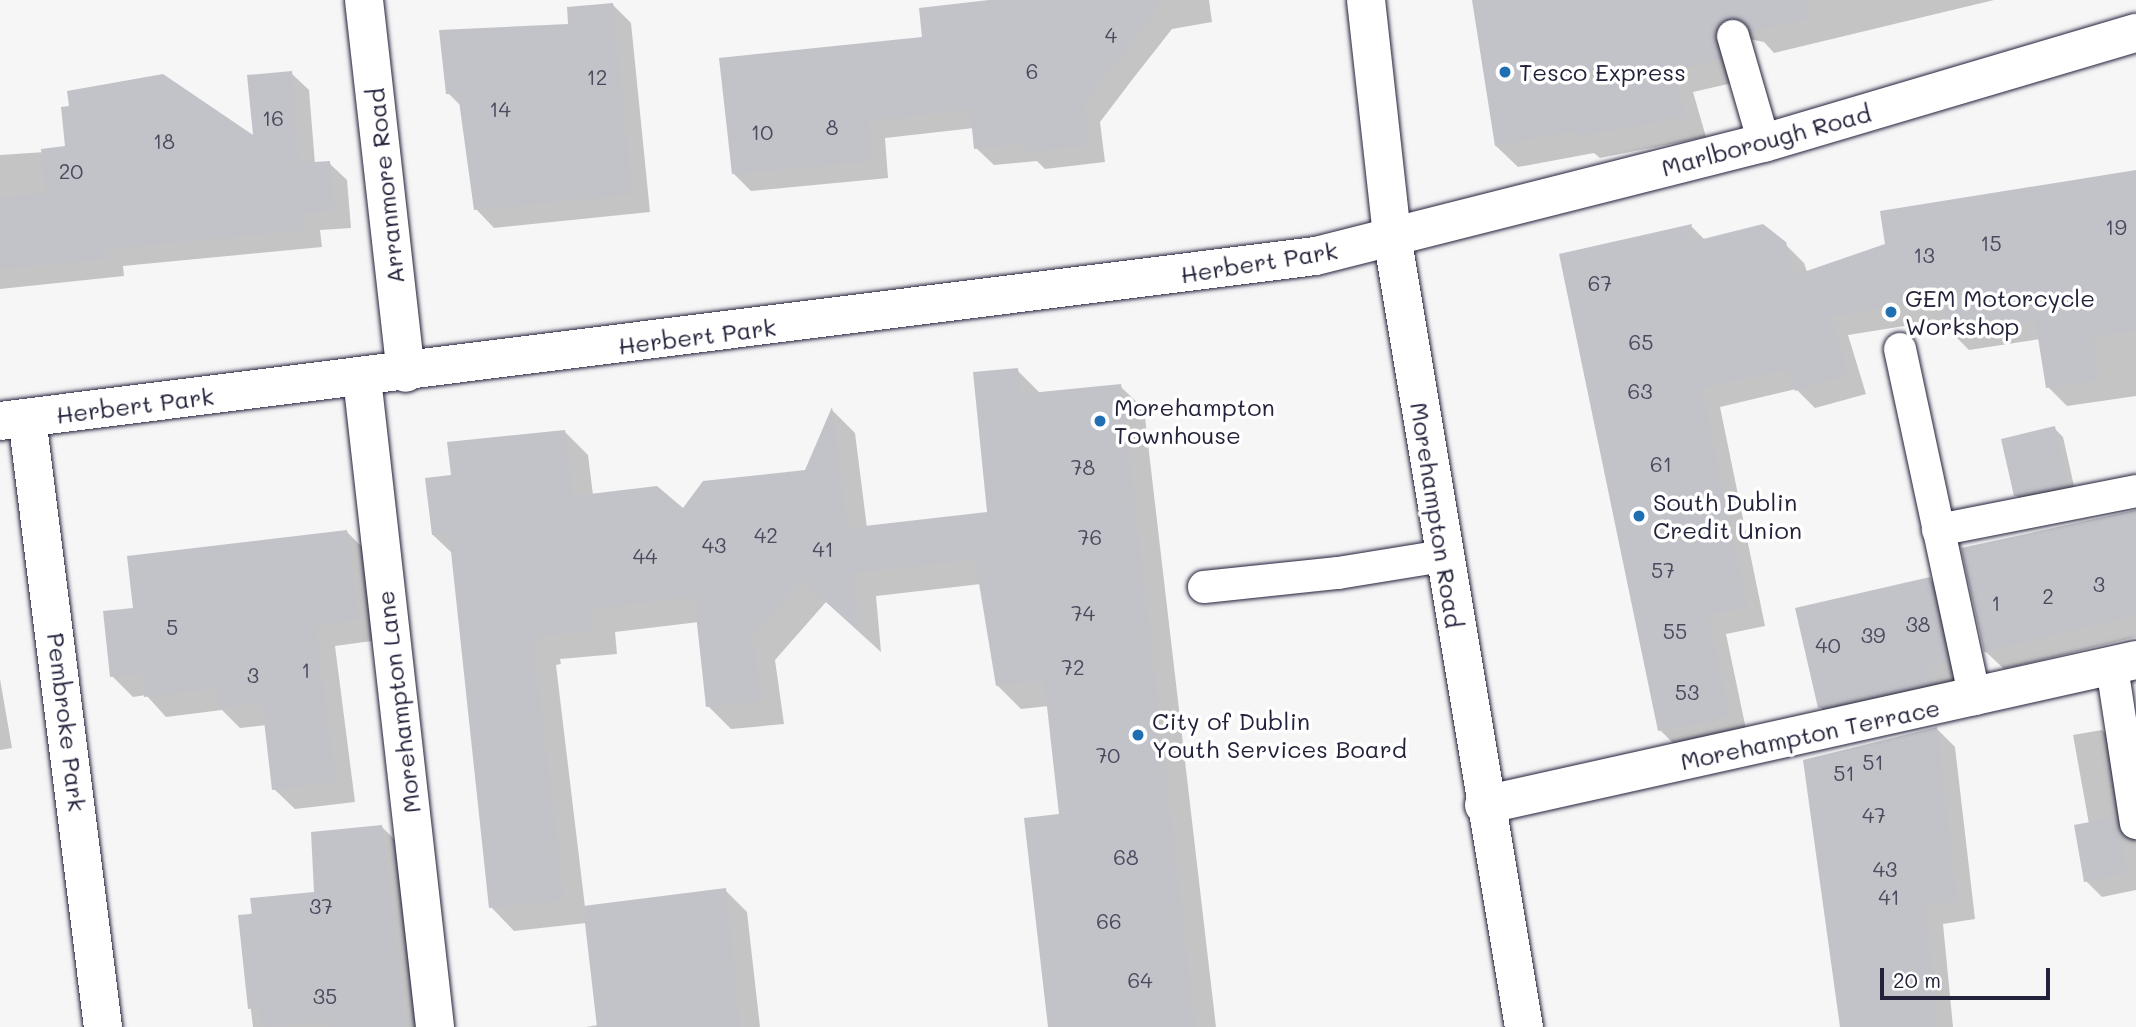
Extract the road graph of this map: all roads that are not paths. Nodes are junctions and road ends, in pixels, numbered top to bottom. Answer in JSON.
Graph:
{"nodes":[{"id":1,"x":364,"y":0,"type":"edge"},
{"id":2,"x":1366,"y":0,"type":"edge"},
{"id":3,"x":2136,"y":33,"type":"edge"},
{"id":4,"x":1733,"y":36,"type":"dead end"},
{"id":5,"x":1764,"y":143,"type":"junction"},
{"id":6,"x":1392,"y":236,"type":"junction"},
{"id":7,"x":1900,"y":349,"type":"dead end"},
{"id":8,"x":406,"y":373,"type":"junction"},
{"id":9,"x":362,"y":378,"type":"junction"},
{"id":10,"x":13,"y":419,"type":"edge"},
{"id":11,"x":2136,"y":491,"type":"edge"},
{"id":12,"x":1938,"y":530,"type":"junction"},
{"id":13,"x":1443,"y":556,"type":"junction"},
{"id":14,"x":1204,"y":587,"type":"dead end"},
{"id":15,"x":2124,"y":663,"type":"edge"},
{"id":16,"x":1975,"y":699,"type":"junction"},
{"id":17,"x":1484,"y":804,"type":"junction"},
{"id":18,"x":2136,"y":823,"type":"edge"},
{"id":19,"x":103,"y":1027,"type":"edge"},
{"id":20,"x":435,"y":1027,"type":"edge"},
{"id":21,"x":1524,"y":1027,"type":"edge"}],
"edges":[{"from":1,"to":8,"type":"street","name":"Arranmore Road"},
{"from":2,"to":6,"type":"street","name":"Morehampton Road"},
{"from":3,"to":5,"type":"street","name":"Marlborough Road"},
{"from":4,"to":5,"type":"lane"},
{"from":5,"to":6,"type":"street","name":"Marlborough Road"},
{"from":6,"to":8,"type":"street","name":"Herbert Park"},
{"from":6,"to":13,"type":"street","name":"Morehampton Road"},
{"from":7,"to":12,"type":"lane"},
{"from":8,"to":9,"type":"street","name":"Herbert Park"},
{"from":9,"to":10,"type":"street","name":"Herbert Park"},
{"from":9,"to":20,"type":"street","name":"Morehampton Lane"},
{"from":10,"to":19,"type":"street","name":"Pembroke Park"},
{"from":11,"to":12,"type":"lane"},
{"from":12,"to":16,"type":"lane"},
{"from":13,"to":14,"type":"lane"},
{"from":13,"to":17,"type":"street","name":"Morehampton Road"},
{"from":15,"to":16,"type":"street","name":"Morehampton Terrace"},
{"from":15,"to":18,"type":"lane"},
{"from":16,"to":17,"type":"street","name":"Morehampton Terrace"},
{"from":17,"to":21,"type":"street","name":"Morehampton Road"}]}
